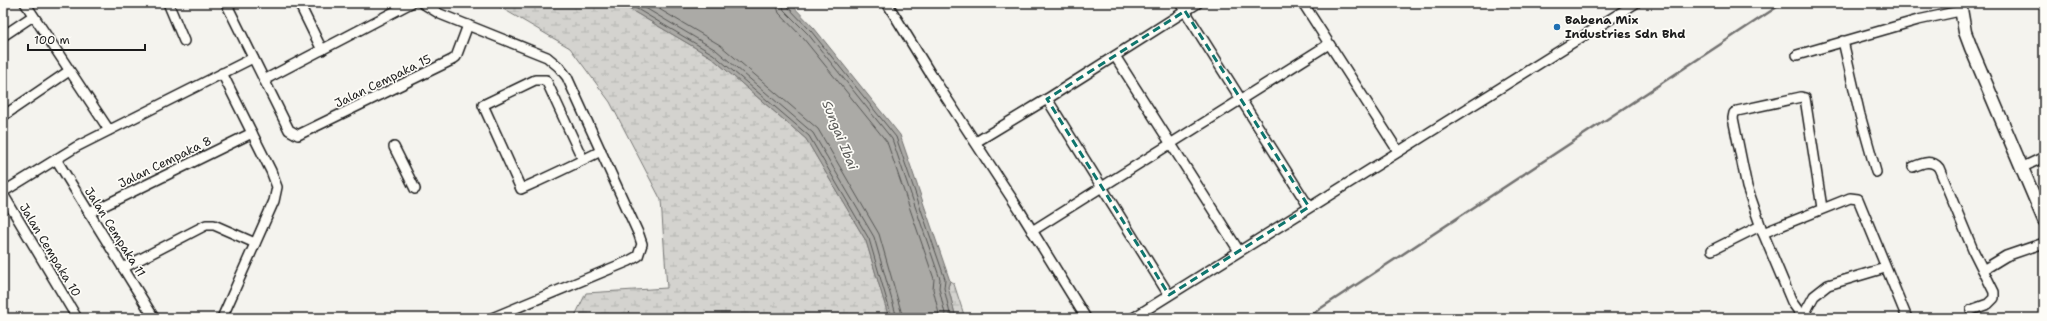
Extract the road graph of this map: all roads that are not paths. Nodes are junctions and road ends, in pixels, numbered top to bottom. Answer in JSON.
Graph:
{"nodes":[{"id":1,"x":25,"y":3,"type":"edge"},
{"id":2,"x":168,"y":3,"type":"edge"},
{"id":3,"x":226,"y":3,"type":"edge"},
{"id":4,"x":299,"y":3,"type":"edge"},
{"id":5,"x":411,"y":3,"type":"edge"},
{"id":6,"x":422,"y":3,"type":"edge"},
{"id":7,"x":887,"y":3,"type":"edge"},
{"id":8,"x":1198,"y":3,"type":"edge"},
{"id":9,"x":1304,"y":3,"type":"edge"},
{"id":10,"x":1636,"y":3,"type":"edge"},
{"id":11,"x":1182,"y":7,"type":"edge"},
{"id":12,"x":1960,"y":7,"type":"edge"},
{"id":13,"x":33,"y":16,"type":"junction"},
{"id":14,"x":468,"y":25,"type":"junction"},
{"id":15,"x":3,"y":36,"type":"edge"},
{"id":16,"x":184,"y":41,"type":"dead end"},
{"id":17,"x":1843,"y":41,"type":"junction"},
{"id":18,"x":1330,"y":44,"type":"junction"},
{"id":19,"x":322,"y":50,"type":"junction"},
{"id":20,"x":1797,"y":55,"type":"dead end"},
{"id":21,"x":1115,"y":56,"type":"junction"},
{"id":22,"x":249,"y":60,"type":"junction"},
{"id":23,"x":69,"y":71,"type":"junction"},
{"id":24,"x":222,"y":73,"type":"junction"},
{"id":25,"x":264,"y":80,"type":"junction"},
{"id":26,"x":1047,"y":99,"type":"junction"},
{"id":27,"x":1241,"y":99,"type":"junction"},
{"id":28,"x":3,"y":116,"type":"edge"},
{"id":29,"x":109,"y":130,"type":"junction"},
{"id":30,"x":252,"y":133,"type":"junction"},
{"id":31,"x":976,"y":142,"type":"junction"},
{"id":32,"x":1171,"y":144,"type":"junction"},
{"id":33,"x":394,"y":147,"type":"dead end"},
{"id":34,"x":601,"y":150,"type":"junction"},
{"id":35,"x":1398,"y":151,"type":"junction"},
{"id":36,"x":2041,"y":158,"type":"edge"},
{"id":37,"x":56,"y":159,"type":"junction"},
{"id":38,"x":583,"y":160,"type":"junction"},
{"id":39,"x":1913,"y":167,"type":"dead end"},
{"id":40,"x":2021,"y":168,"type":"junction"},
{"id":41,"x":1876,"y":172,"type":"dead end"},
{"id":42,"x":1102,"y":187,"type":"junction"},
{"id":43,"x":415,"y":189,"type":"dead end"},
{"id":44,"x":3,"y":193,"type":"edge"},
{"id":45,"x":1309,"y":207,"type":"junction"},
{"id":46,"x":1822,"y":208,"type":"junction"},
{"id":47,"x":89,"y":213,"type":"junction"},
{"id":48,"x":2044,"y":220,"type":"edge"},
{"id":49,"x":1762,"y":230,"type":"junction"},
{"id":50,"x":1032,"y":231,"type":"junction"},
{"id":51,"x":2044,"y":242,"type":"edge"},
{"id":52,"x":255,"y":243,"type":"junction"},
{"id":53,"x":1712,"y":250,"type":"dead end"},
{"id":54,"x":1239,"y":251,"type":"junction"},
{"id":55,"x":123,"y":268,"type":"junction"},
{"id":56,"x":1885,"y":268,"type":"junction"},
{"id":57,"x":1983,"y":270,"type":"junction"},
{"id":58,"x":1169,"y":295,"type":"junction"},
{"id":59,"x":1971,"y":310,"type":"dead end"},
{"id":60,"x":1802,"y":317,"type":"edge"},
{"id":61,"x":77,"y":318,"type":"edge"},
{"id":62,"x":154,"y":318,"type":"edge"},
{"id":63,"x":222,"y":318,"type":"edge"},
{"id":64,"x":492,"y":318,"type":"edge"},
{"id":65,"x":1086,"y":318,"type":"edge"},
{"id":66,"x":1133,"y":318,"type":"edge"},
{"id":67,"x":1907,"y":318,"type":"edge"}],
"edges":[{"from":1,"to":13,"type":"street"},
{"from":2,"to":16,"type":"street"},
{"from":3,"to":22,"type":"street"},
{"from":4,"to":19,"type":"street"},
{"from":5,"to":19,"type":"street"},
{"from":6,"to":14,"type":"street"},
{"from":7,"to":31,"type":"street"},
{"from":8,"to":11,"type":"street"},
{"from":9,"to":18,"type":"street"},
{"from":10,"to":35,"type":"street"},
{"from":11,"to":21,"type":"street"},
{"from":11,"to":27,"type":"street"},
{"from":12,"to":17,"type":"street"},
{"from":12,"to":40,"type":"main road"},
{"from":13,"to":15,"type":"street"},
{"from":13,"to":23,"type":"street"},
{"from":14,"to":25,"type":"street","name":"Jalan Cempaka 15"},
{"from":14,"to":34,"type":"street"},
{"from":17,"to":20,"type":"street"},
{"from":17,"to":41,"type":"street"},
{"from":18,"to":27,"type":"street"},
{"from":18,"to":35,"type":"street"},
{"from":19,"to":25,"type":"street"},
{"from":21,"to":26,"type":"street"},
{"from":21,"to":32,"type":"street"},
{"from":22,"to":24,"type":"street"},
{"from":22,"to":25,"type":"street"},
{"from":23,"to":28,"type":"street"},
{"from":23,"to":29,"type":"street"},
{"from":24,"to":29,"type":"street"},
{"from":24,"to":30,"type":"street"},
{"from":26,"to":31,"type":"street"},
{"from":26,"to":42,"type":"street"},
{"from":27,"to":32,"type":"street"},
{"from":27,"to":45,"type":"street"},
{"from":29,"to":37,"type":"street"},
{"from":30,"to":47,"type":"street","name":"Jalan Cempaka 8"},
{"from":30,"to":52,"type":"street"},
{"from":31,"to":50,"type":"street"},
{"from":32,"to":42,"type":"street"},
{"from":32,"to":54,"type":"street"},
{"from":33,"to":43,"type":"street"},
{"from":34,"to":38,"type":"street"},
{"from":34,"to":64,"type":"street"},
{"from":35,"to":45,"type":"street"},
{"from":36,"to":40,"type":"street"},
{"from":37,"to":44,"type":"street"},
{"from":37,"to":47,"type":"street","name":"Jalan Cempaka 11"},
{"from":38,"to":38,"type":"street"},
{"from":39,"to":57,"type":"street"},
{"from":40,"to":48,"type":"main road"},
{"from":42,"to":50,"type":"street"},
{"from":42,"to":58,"type":"street"},
{"from":44,"to":61,"type":"street","name":"Jalan Cempaka 10"},
{"from":45,"to":54,"type":"street"},
{"from":46,"to":49,"type":"street"},
{"from":46,"to":49,"type":"street"},
{"from":46,"to":56,"type":"street"},
{"from":47,"to":55,"type":"street","name":"Jalan Cempaka 11"},
{"from":49,"to":53,"type":"street"},
{"from":49,"to":60,"type":"street"},
{"from":50,"to":65,"type":"street"},
{"from":51,"to":57,"type":"street"},
{"from":52,"to":55,"type":"street"},
{"from":52,"to":63,"type":"street"},
{"from":54,"to":58,"type":"street"},
{"from":55,"to":62,"type":"street","name":"Jalan Cempaka 11"},
{"from":56,"to":60,"type":"street"},
{"from":56,"to":67,"type":"street"},
{"from":57,"to":59,"type":"street"},
{"from":58,"to":66,"type":"street"}]}
